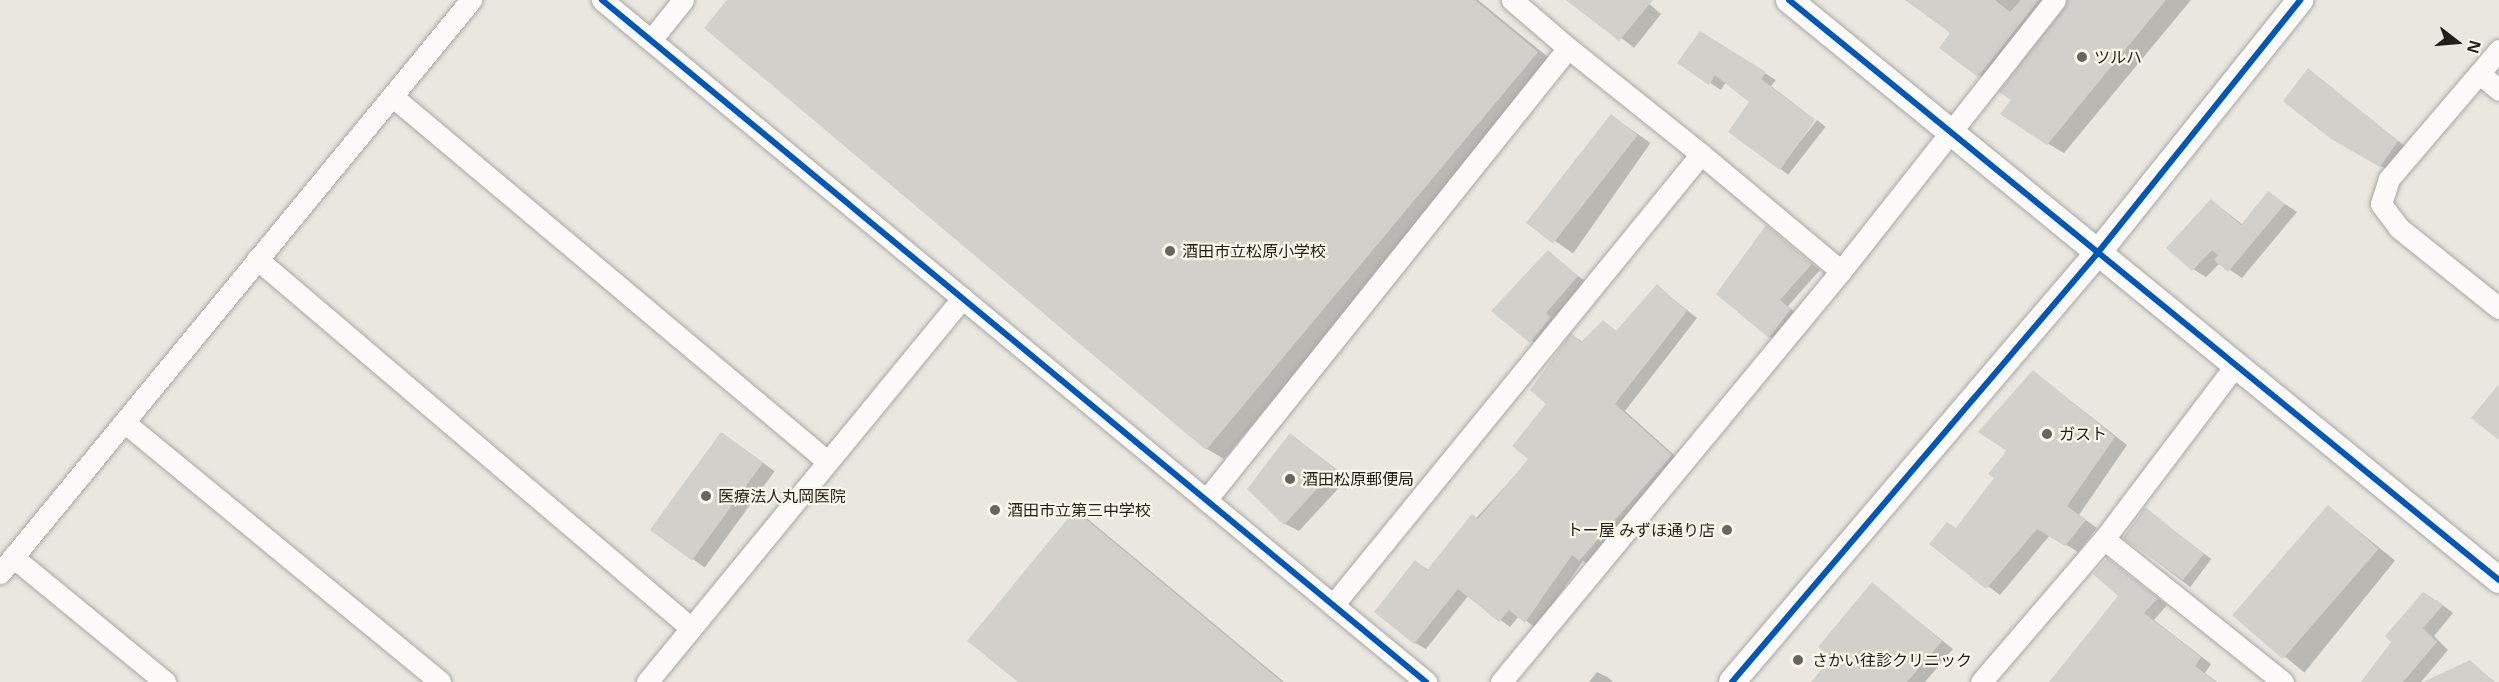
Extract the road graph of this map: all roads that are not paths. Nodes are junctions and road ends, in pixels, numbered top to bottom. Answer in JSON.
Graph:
{"nodes":[{"id":1,"x":471,"y":0,"type":"edge"},
{"id":2,"x":602,"y":0,"type":"edge"},
{"id":3,"x":683,"y":0,"type":"edge"},
{"id":4,"x":1512,"y":0,"type":"edge"},
{"id":5,"x":1789,"y":0,"type":"edge"},
{"id":6,"x":2055,"y":0,"type":"edge"},
{"id":7,"x":2300,"y":0,"type":"edge"},
{"id":8,"x":651,"y":40,"type":"junction"},
{"id":9,"x":1568,"y":48,"type":"junction"},
{"id":10,"x":2499,"y":50,"type":"edge"},
{"id":11,"x":2480,"y":74,"type":"junction"},
{"id":12,"x":2499,"y":90,"type":"edge"},
{"id":13,"x":392,"y":96,"type":"junction"},
{"id":14,"x":1951,"y":133,"type":"junction"},
{"id":15,"x":1701,"y":154,"type":"junction"},
{"id":16,"x":2096,"y":255,"type":"junction"},
{"id":17,"x":257,"y":259,"type":"junction"},
{"id":18,"x":1841,"y":271,"type":"junction"},
{"id":19,"x":962,"y":298,"type":"junction"},
{"id":20,"x":2499,"y":308,"type":"edge"},
{"id":21,"x":2235,"y":366,"type":"junction"},
{"id":22,"x":124,"y":422,"type":"junction"},
{"id":23,"x":828,"y":462,"type":"junction"},
{"id":24,"x":1206,"y":500,"type":"junction"},
{"id":25,"x":2104,"y":539,"type":"junction"},
{"id":26,"x":7,"y":565,"type":"edge"},
{"id":27,"x":2499,"y":580,"type":"edge"},
{"id":28,"x":1333,"y":605,"type":"junction"},
{"id":29,"x":691,"y":628,"type":"junction"},
{"id":30,"x":1991,"y":679,"type":"edge"},
{"id":31,"x":165,"y":682,"type":"edge"},
{"id":32,"x":440,"y":682,"type":"edge"},
{"id":33,"x":647,"y":682,"type":"edge"},
{"id":34,"x":1426,"y":682,"type":"edge"},
{"id":35,"x":1501,"y":682,"type":"edge"},
{"id":36,"x":1732,"y":682,"type":"edge"},
{"id":37,"x":2283,"y":682,"type":"edge"}],
"edges":[{"from":1,"to":13,"type":"street"},
{"from":2,"to":8,"type":"street"},
{"from":3,"to":8,"type":"street"},
{"from":4,"to":9,"type":"street"},
{"from":5,"to":14,"type":"street"},
{"from":6,"to":14,"type":"street"},
{"from":7,"to":16,"type":"street"},
{"from":8,"to":19,"type":"street"},
{"from":9,"to":15,"type":"street"},
{"from":9,"to":24,"type":"street"},
{"from":10,"to":11,"type":"street"},
{"from":11,"to":12,"type":"street"},
{"from":11,"to":20,"type":"street"},
{"from":13,"to":17,"type":"street"},
{"from":13,"to":23,"type":"street"},
{"from":14,"to":16,"type":"street"},
{"from":14,"to":18,"type":"street"},
{"from":15,"to":18,"type":"street"},
{"from":15,"to":28,"type":"street"},
{"from":16,"to":21,"type":"street"},
{"from":16,"to":36,"type":"street"},
{"from":17,"to":22,"type":"street"},
{"from":17,"to":29,"type":"street"},
{"from":18,"to":35,"type":"street"},
{"from":19,"to":23,"type":"street"},
{"from":19,"to":24,"type":"street"},
{"from":21,"to":25,"type":"street"},
{"from":21,"to":27,"type":"street"},
{"from":22,"to":26,"type":"street"},
{"from":22,"to":32,"type":"street"},
{"from":23,"to":29,"type":"street"},
{"from":24,"to":28,"type":"street"},
{"from":25,"to":30,"type":"street"},
{"from":25,"to":37,"type":"street"},
{"from":26,"to":31,"type":"street"},
{"from":28,"to":34,"type":"street"},
{"from":29,"to":33,"type":"street"}]}
